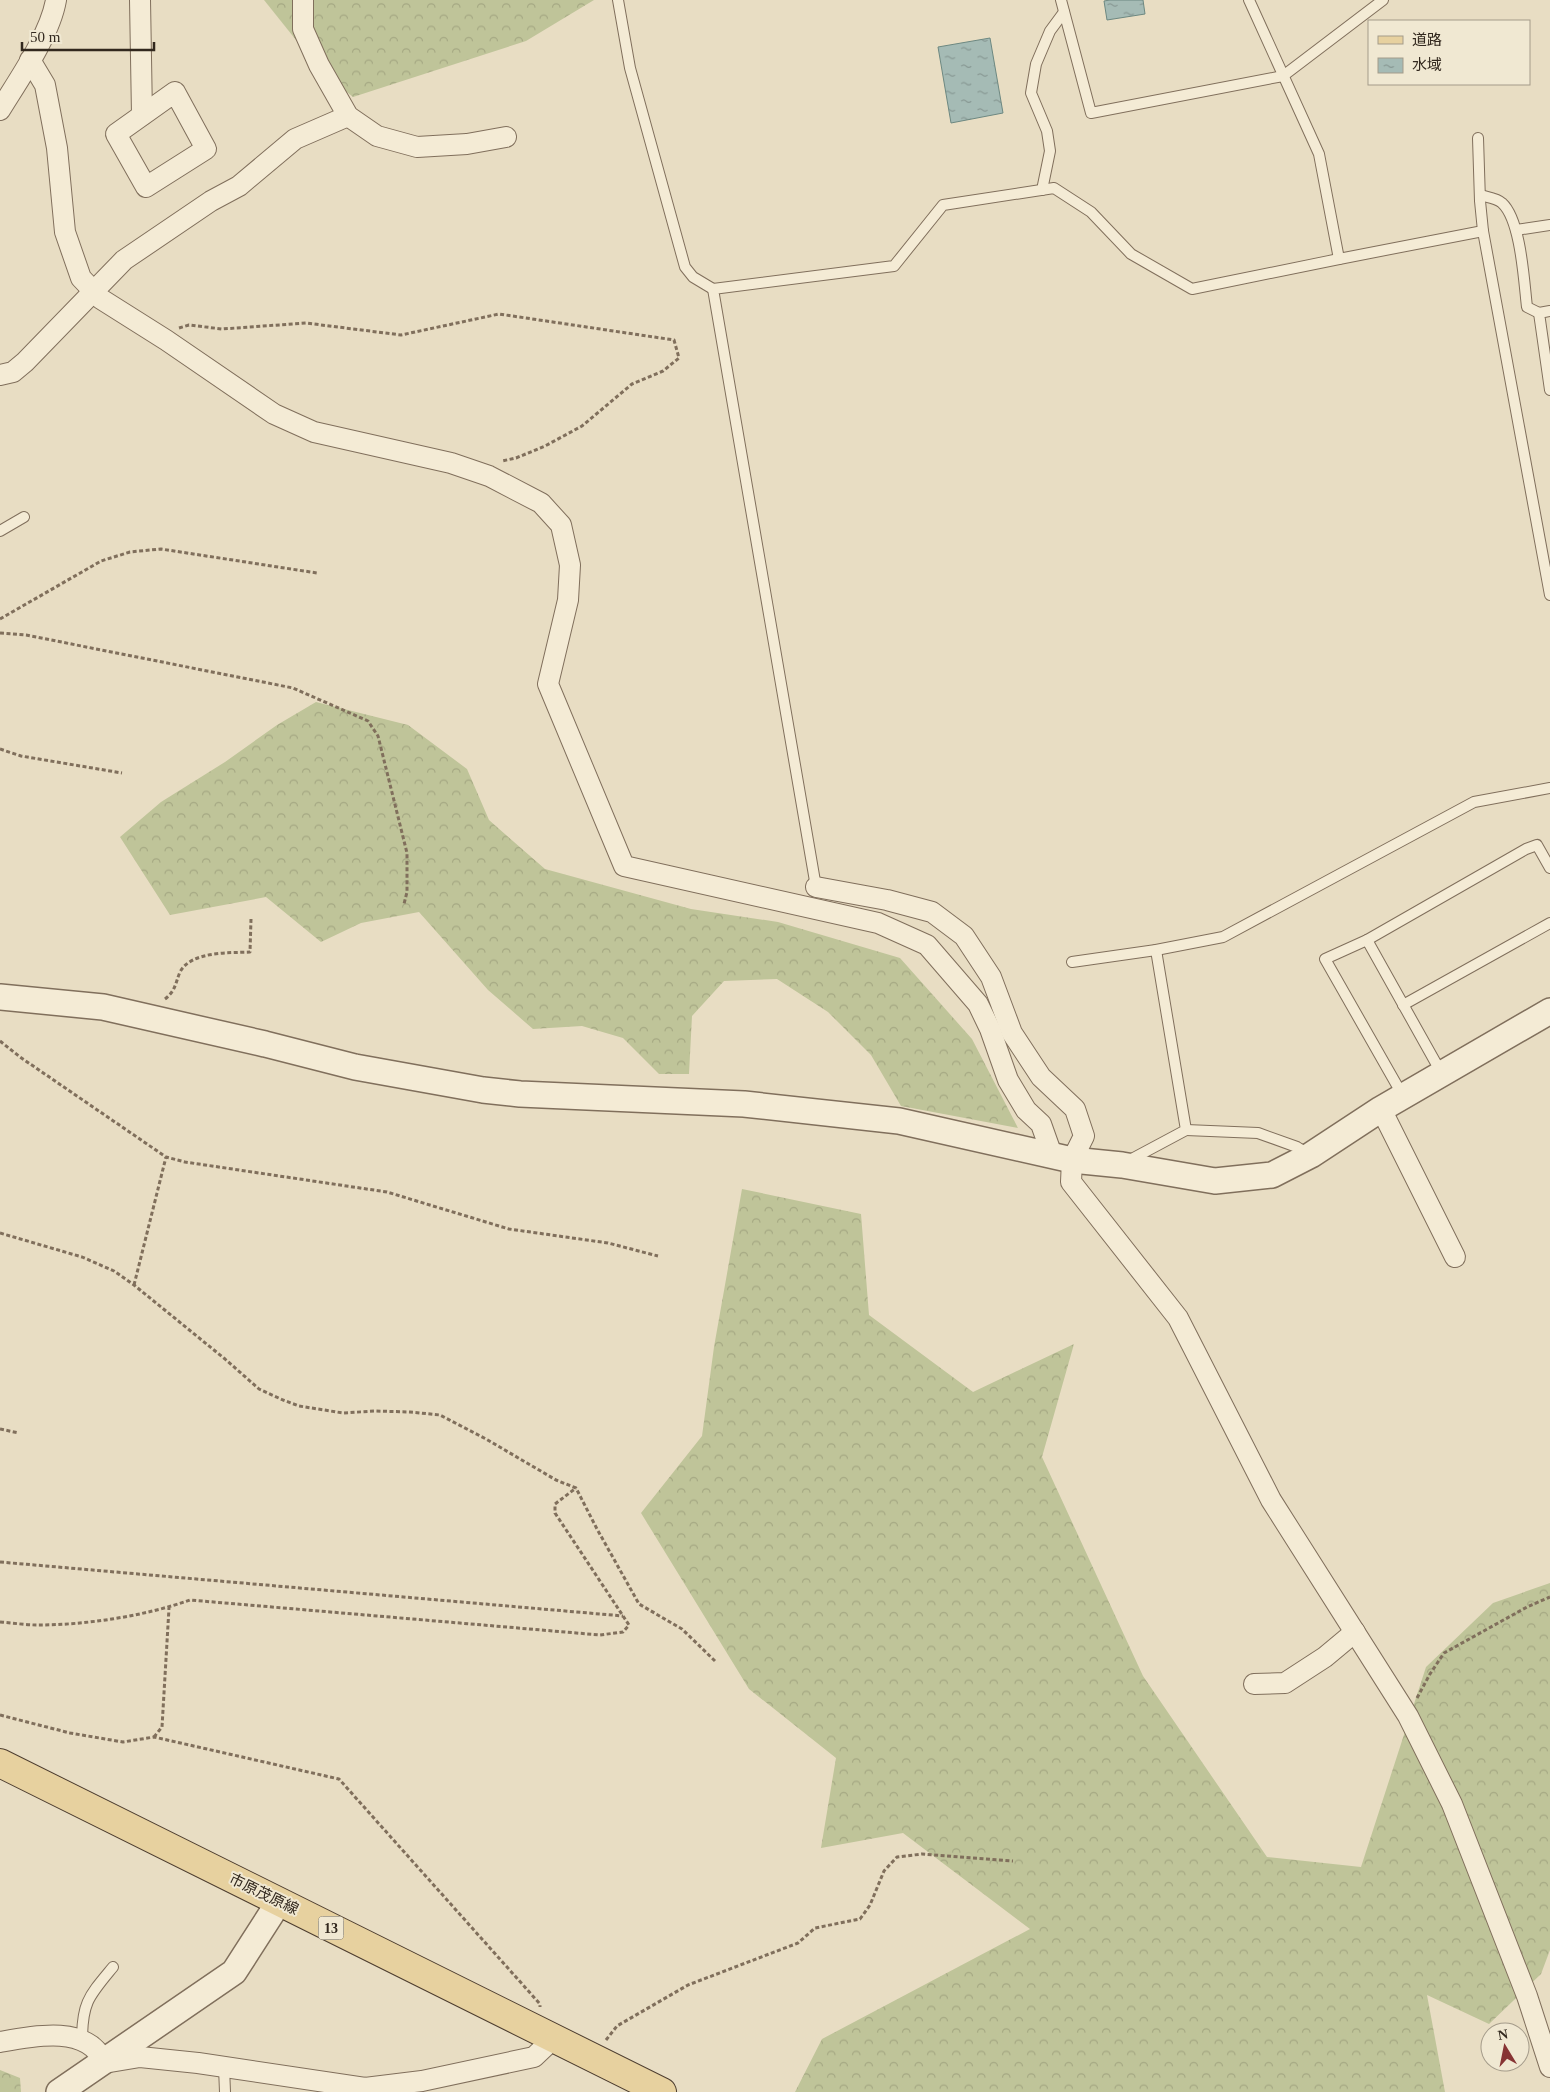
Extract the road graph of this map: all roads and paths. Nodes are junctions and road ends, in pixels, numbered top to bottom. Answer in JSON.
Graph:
{"nodes":[{"id":1,"x":56,"y":0,"type":"edge"},
{"id":2,"x":140,"y":0,"type":"edge"},
{"id":3,"x":303,"y":0,"type":"edge"},
{"id":4,"x":618,"y":0,"type":"edge"},
{"id":5,"x":1061,"y":0,"type":"edge"},
{"id":6,"x":1249,"y":0,"type":"edge"},
{"id":7,"x":1383,"y":0,"type":"edge"},
{"id":8,"x":1064,"y":12,"type":"junction"},
{"id":9,"x":30,"y":60,"type":"junction"},
{"id":10,"x":1283,"y":76,"type":"junction"},
{"id":11,"x":0,"y":110,"type":"edge"},
{"id":12,"x":142,"y":115,"type":"junction"},
{"id":13,"x":348,"y":116,"type":"junction"},
{"id":14,"x":506,"y":137,"type":"dead end"},
{"id":15,"x":1478,"y":138,"type":"dead end"},
{"id":16,"x":1042,"y":190,"type":"junction"},
{"id":17,"x":1480,"y":195,"type":"junction"},
{"id":18,"x":1550,"y":225,"type":"edge"},
{"id":19,"x":1516,"y":230,"type":"junction"},
{"id":20,"x":1484,"y":231,"type":"junction"},
{"id":21,"x":1339,"y":259,"type":"junction"},
{"id":22,"x":713,"y":289,"type":"junction"},
{"id":23,"x":94,"y":292,"type":"junction"},
{"id":24,"x":1550,"y":311,"type":"edge"},
{"id":25,"x":1539,"y":313,"type":"junction"},
{"id":26,"x":156,"y":334,"type":"junction"},
{"id":27,"x":0,"y":376,"type":"edge"},
{"id":28,"x":1550,"y":390,"type":"edge"},
{"id":29,"x":475,"y":471,"type":"junction"},
{"id":30,"x":24,"y":516,"type":"dead end"},
{"id":31,"x":0,"y":531,"type":"edge"},
{"id":32,"x":317,"y":573,"type":"dead end"},
{"id":33,"x":1550,"y":594,"type":"edge"},
{"id":34,"x":0,"y":619,"type":"edge"},
{"id":35,"x":0,"y":633,"type":"edge"},
{"id":36,"x":0,"y":750,"type":"edge"},
{"id":37,"x":122,"y":772,"type":"dead end"},
{"id":38,"x":1550,"y":788,"type":"edge"},
{"id":39,"x":1550,"y":868,"type":"edge"},
{"id":40,"x":816,"y":887,"type":"joint"},
{"id":41,"x":404,"y":904,"type":"dead end"},
{"id":42,"x":251,"y":919,"type":"dead end"},
{"id":43,"x":1550,"y":923,"type":"edge"},
{"id":44,"x":1367,"y":940,"type":"junction"},
{"id":45,"x":1156,"y":950,"type":"junction"},
{"id":46,"x":1072,"y":962,"type":"dead end"},
{"id":47,"x":0,"y":998,"type":"edge"},
{"id":48,"x":1403,"y":1005,"type":"junction"},
{"id":49,"x":1550,"y":1012,"type":"edge"},
{"id":50,"x":146,"y":1016,"type":"junction"},
{"id":51,"x":0,"y":1040,"type":"edge"},
{"id":52,"x":1442,"y":1074,"type":"junction"},
{"id":53,"x":1404,"y":1096,"type":"junction"},
{"id":54,"x":1381,"y":1109,"type":"junction"},
{"id":55,"x":1186,"y":1130,"type":"junction"},
{"id":56,"x":1311,"y":1155,"type":"junction"},
{"id":57,"x":1062,"y":1157,"type":"junction"},
{"id":58,"x":166,"y":1158,"type":"junction"},
{"id":59,"x":1122,"y":1165,"type":"junction"},
{"id":60,"x":0,"y":1232,"type":"edge"},
{"id":61,"x":658,"y":1256,"type":"dead end"},
{"id":62,"x":1455,"y":1257,"type":"dead end"},
{"id":63,"x":134,"y":1285,"type":"junction"},
{"id":64,"x":0,"y":1429,"type":"edge"},
{"id":65,"x":19,"y":1433,"type":"dead end"},
{"id":66,"x":576,"y":1488,"type":"junction"},
{"id":67,"x":0,"y":1562,"type":"edge"},
{"id":68,"x":1550,"y":1597,"type":"edge"},
{"id":69,"x":169,"y":1607,"type":"junction"},
{"id":70,"x":623,"y":1616,"type":"junction"},
{"id":71,"x":0,"y":1622,"type":"edge"},
{"id":72,"x":1354,"y":1632,"type":"junction"},
{"id":73,"x":716,"y":1661,"type":"dead end"},
{"id":74,"x":1254,"y":1684,"type":"dead end"},
{"id":75,"x":0,"y":1714,"type":"edge"},
{"id":76,"x":1408,"y":1716,"type":"junction"},
{"id":77,"x":154,"y":1737,"type":"junction"},
{"id":78,"x":0,"y":1763,"type":"edge"},
{"id":79,"x":1013,"y":1861,"type":"dead end"},
{"id":80,"x":279,"y":1902,"type":"junction"},
{"id":81,"x":113,"y":1967,"type":"dead end"},
{"id":82,"x":548,"y":2036,"type":"junction"},
{"id":83,"x":82,"y":2041,"type":"junction"},
{"id":84,"x":0,"y":2042,"type":"edge"},
{"id":85,"x":592,"y":2058,"type":"junction"},
{"id":86,"x":104,"y":2063,"type":"junction"},
{"id":87,"x":224,"y":2067,"type":"junction"},
{"id":88,"x":1550,"y":2067,"type":"edge"},
{"id":89,"x":59,"y":2092,"type":"edge"},
{"id":90,"x":225,"y":2092,"type":"edge"},
{"id":91,"x":662,"y":2092,"type":"edge"}],
"edges":[{"from":1,"to":9,"type":"street"},
{"from":2,"to":12,"type":"street"},
{"from":3,"to":13,"type":"street"},
{"from":4,"to":22,"type":"lane"},
{"from":5,"to":8,"type":"lane"},
{"from":6,"to":10,"type":"lane"},
{"from":7,"to":10,"type":"lane"},
{"from":8,"to":10,"type":"lane"},
{"from":8,"to":16,"type":"lane"},
{"from":9,"to":11,"type":"street"},
{"from":9,"to":23,"type":"street"},
{"from":10,"to":21,"type":"lane"},
{"from":12,"to":12,"type":"street"},
{"from":13,"to":14,"type":"street"},
{"from":13,"to":23,"type":"street"},
{"from":15,"to":17,"type":"lane"},
{"from":16,"to":21,"type":"lane"},
{"from":16,"to":22,"type":"lane"},
{"from":17,"to":19,"type":"lane"},
{"from":17,"to":20,"type":"lane"},
{"from":18,"to":19,"type":"lane"},
{"from":19,"to":25,"type":"lane"},
{"from":20,"to":21,"type":"lane"},
{"from":20,"to":33,"type":"lane"},
{"from":22,"to":40,"type":"lane"},
{"from":23,"to":26,"type":"street"},
{"from":23,"to":27,"type":"street"},
{"from":24,"to":25,"type":"lane"},
{"from":25,"to":28,"type":"lane"},
{"from":26,"to":29,"type":"street"},
{"from":26,"to":29,"type":"path"},
{"from":29,"to":57,"type":"street"},
{"from":30,"to":31,"type":"lane"},
{"from":32,"to":34,"type":"path"},
{"from":35,"to":41,"type":"path"},
{"from":36,"to":37,"type":"path"},
{"from":38,"to":45,"type":"lane"},
{"from":39,"to":44,"type":"lane"},
{"from":40,"to":57,"type":"street"},
{"from":42,"to":50,"type":"path"},
{"from":43,"to":48,"type":"lane"},
{"from":44,"to":48,"type":"lane"},
{"from":44,"to":53,"type":"lane"},
{"from":45,"to":46,"type":"lane"},
{"from":45,"to":55,"type":"lane"},
{"from":47,"to":50,"type":"street"},
{"from":48,"to":52,"type":"lane"},
{"from":49,"to":52,"type":"street"},
{"from":50,"to":57,"type":"street"},
{"from":51,"to":58,"type":"path"},
{"from":52,"to":53,"type":"street"},
{"from":53,"to":54,"type":"street"},
{"from":54,"to":56,"type":"street"},
{"from":54,"to":62,"type":"street"},
{"from":55,"to":56,"type":"lane"},
{"from":55,"to":59,"type":"lane"},
{"from":56,"to":59,"type":"street"},
{"from":57,"to":59,"type":"street"},
{"from":57,"to":72,"type":"street"},
{"from":58,"to":61,"type":"path"},
{"from":58,"to":63,"type":"path"},
{"from":60,"to":63,"type":"path"},
{"from":63,"to":66,"type":"path"},
{"from":64,"to":65,"type":"path"},
{"from":66,"to":70,"type":"path"},
{"from":66,"to":73,"type":"path"},
{"from":67,"to":70,"type":"path"},
{"from":68,"to":76,"type":"path"},
{"from":69,"to":70,"type":"path"},
{"from":69,"to":71,"type":"path"},
{"from":69,"to":77,"type":"path"},
{"from":72,"to":74,"type":"street"},
{"from":72,"to":76,"type":"street"},
{"from":75,"to":77,"type":"path"},
{"from":76,"to":88,"type":"street"},
{"from":77,"to":82,"type":"path"},
{"from":78,"to":80,"type":"main road","name":"市原茂原線","number":"13"},
{"from":79,"to":85,"type":"path"},
{"from":80,"to":82,"type":"main road","name":"市原茂原線","number":"13"},
{"from":80,"to":86,"type":"street"},
{"from":81,"to":83,"type":"lane"},
{"from":82,"to":85,"type":"main road","name":"市原茂原線","number":"13"},
{"from":82,"to":87,"type":"street"},
{"from":83,"to":84,"type":"street"},
{"from":83,"to":86,"type":"street"},
{"from":85,"to":91,"type":"main road","name":"市原茂原線","number":"13"},
{"from":86,"to":87,"type":"street"},
{"from":86,"to":89,"type":"street"},
{"from":87,"to":90,"type":"lane"}]}
